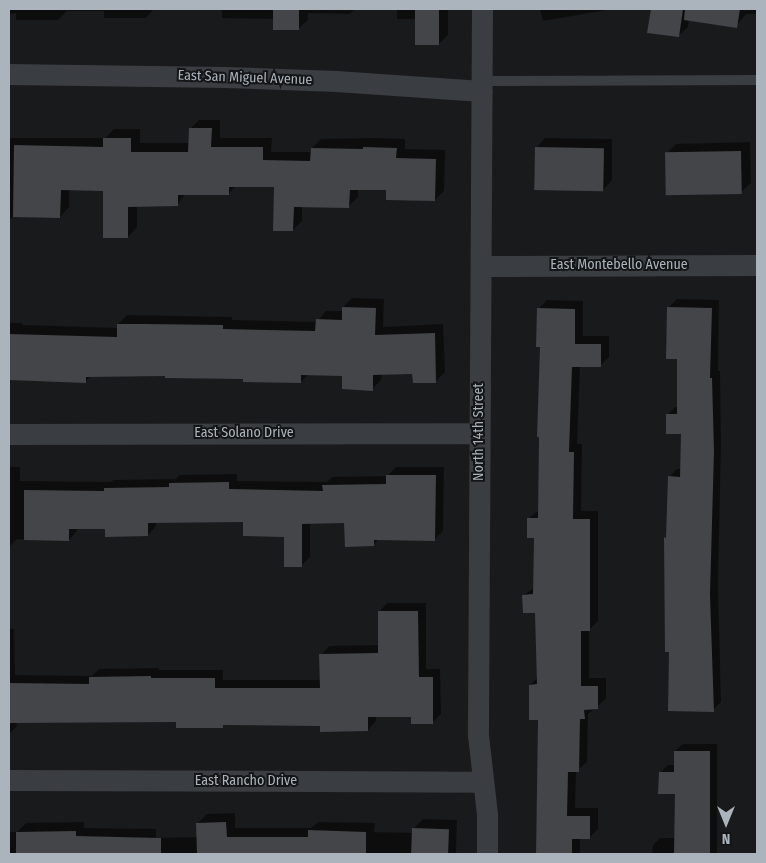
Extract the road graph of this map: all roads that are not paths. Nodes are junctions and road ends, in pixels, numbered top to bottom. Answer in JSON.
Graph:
{"nodes":[{"id":1,"x":482,"y":9,"type":"edge"},
{"id":2,"x":9,"y":74,"type":"edge"},
{"id":3,"x":757,"y":80,"type":"edge"},
{"id":4,"x":482,"y":86,"type":"junction"},
{"id":5,"x":757,"y":265,"type":"edge"},
{"id":6,"x":481,"y":266,"type":"junction"},
{"id":7,"x":479,"y":433,"type":"junction"},
{"id":8,"x":9,"y":434,"type":"edge"},
{"id":9,"x":9,"y":780,"type":"edge"},
{"id":10,"x":483,"y":782,"type":"junction"},
{"id":11,"x":487,"y":854,"type":"edge"}],
"edges":[{"from":1,"to":4,"type":"street","name":"North 14th Street"},
{"from":2,"to":4,"type":"street","name":"East San Miguel Avenue"},
{"from":3,"to":4,"type":"lane"},
{"from":4,"to":6,"type":"street","name":"North 14th Street"},
{"from":5,"to":6,"type":"street","name":"East Montebello Avenue"},
{"from":6,"to":7,"type":"street","name":"North 14th Street"},
{"from":7,"to":8,"type":"street","name":"East Solano Drive"},
{"from":7,"to":10,"type":"street","name":"North 14th Street"},
{"from":9,"to":10,"type":"street","name":"East Rancho Drive"},
{"from":10,"to":11,"type":"street","name":"North 14th Street"}]}
